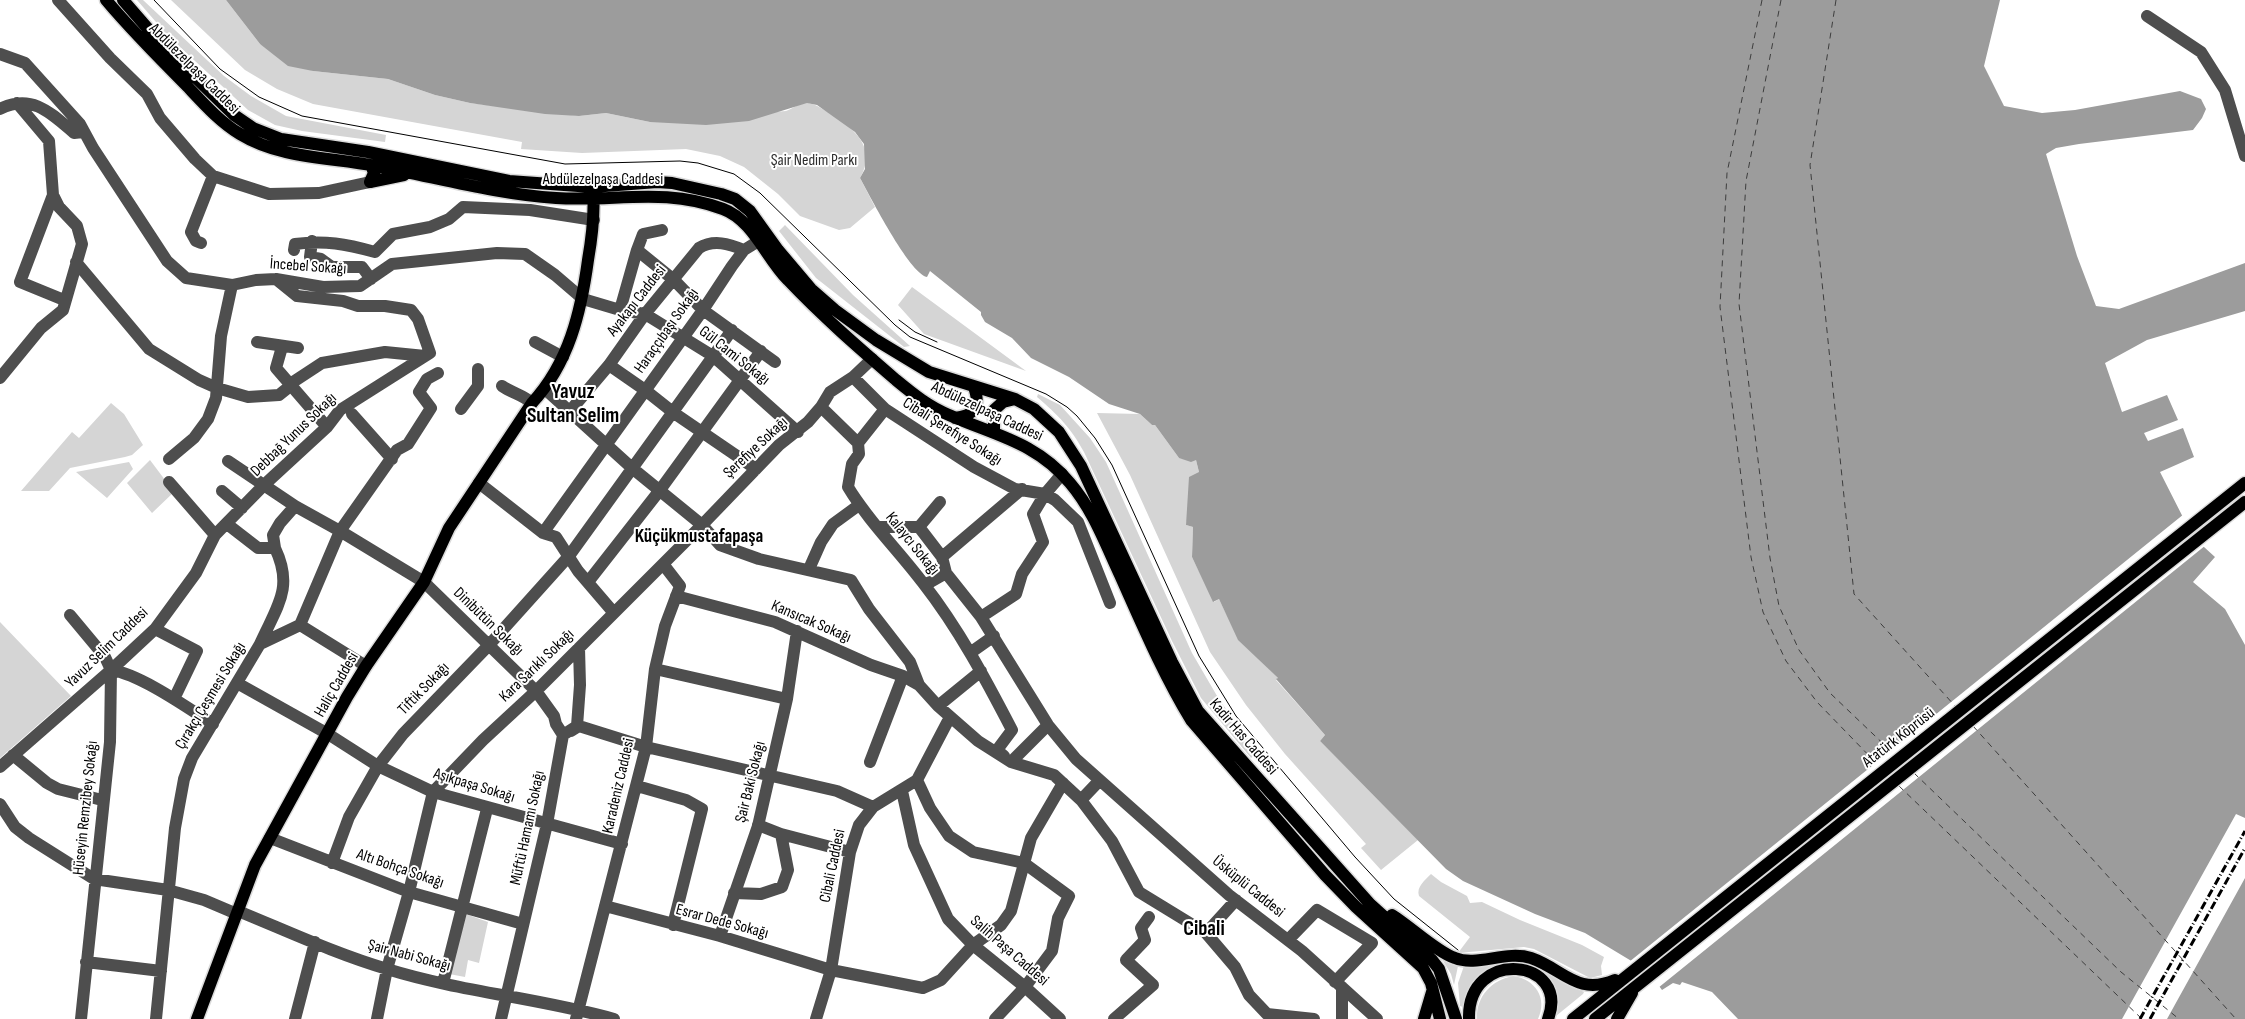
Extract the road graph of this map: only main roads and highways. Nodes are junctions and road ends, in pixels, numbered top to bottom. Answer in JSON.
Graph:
{"nodes":[{"id":1,"x":106,"y":0,"type":"edge"},
{"id":2,"x":123,"y":0,"type":"edge"},
{"id":3,"x":371,"y":165,"type":"junction"},
{"id":4,"x":414,"y":174,"type":"junction"},
{"id":5,"x":593,"y":193,"type":"junction"},
{"id":6,"x":974,"y":387,"type":"junction"},
{"id":7,"x":1015,"y":399,"type":"junction"},
{"id":8,"x":955,"y":418,"type":"junction"},
{"id":9,"x":994,"y":432,"type":"junction"},
{"id":10,"x":1062,"y":474,"type":"joint"},
{"id":11,"x":2245,"y":483,"type":"edge"},
{"id":12,"x":2245,"y":502,"type":"edge"},
{"id":13,"x":1370,"y":904,"type":"junction"},
{"id":14,"x":1629,"y":974,"type":"junction"},
{"id":15,"x":1638,"y":985,"type":"junction"},
{"id":16,"x":1433,"y":989,"type":"junction"},
{"id":17,"x":197,"y":1019,"type":"edge"},
{"id":18,"x":1424,"y":1019,"type":"edge"},
{"id":19,"x":1440,"y":1019,"type":"edge"},
{"id":20,"x":1456,"y":1019,"type":"edge"},
{"id":21,"x":1469,"y":1019,"type":"edge"},
{"id":22,"x":1548,"y":1019,"type":"edge"},
{"id":23,"x":1574,"y":1019,"type":"edge"},
{"id":24,"x":1595,"y":1019,"type":"edge"},
{"id":25,"x":1617,"y":1019,"type":"edge"}],
"edges":[{"from":1,"to":3,"type":"main road","name":"Abdülezelpaşa Caddesi"},
{"from":2,"to":5,"type":"main road","name":"Abdülezelpaşa Caddesi"},
{"from":3,"to":4,"type":"main road","name":"Abdülezelpaşa Caddesi"},
{"from":3,"to":4,"type":"main road"},
{"from":4,"to":5,"type":"main road","name":"Abdülezelpaşa Caddesi"},
{"from":5,"to":6,"type":"main road","name":"Abdülezelpaşa Caddesi"},
{"from":5,"to":8,"type":"main road","name":"Abdülezelpaşa Caddesi"},
{"from":5,"to":17,"type":"main road","name":"Haliç Caddesi"},
{"from":6,"to":7,"type":"main road","name":"Abdülezelpaşa Caddesi"},
{"from":6,"to":8,"type":"main road"},
{"from":7,"to":9,"type":"main road"},
{"from":7,"to":13,"type":"main road","name":"Kadir Has Caddesi"},
{"from":8,"to":9,"type":"main road","name":"Abdülezelpaşa Caddesi"},
{"from":9,"to":10,"type":"main road","name":"Abdülezelpaşa Caddesi"},
{"from":10,"to":16,"type":"main road","name":"Kadir Has Caddesi"},
{"from":11,"to":14,"type":"main road","name":"Atatürk Köprüsü"},
{"from":12,"to":15,"type":"main road","name":"Atatürk Köprüsü"},
{"from":13,"to":14,"type":"main road"},
{"from":13,"to":20,"type":"main road","name":"Kadir Has Caddesi"},
{"from":14,"to":23,"type":"main road","name":"Atatürk Köprüsü"},
{"from":15,"to":24,"type":"main road","name":"Atatürk Köprüsü"},
{"from":15,"to":25,"type":"main road"},
{"from":16,"to":18,"type":"main road"},
{"from":16,"to":19,"type":"main road","name":"Kadir Has Caddesi"},
{"from":21,"to":22,"type":"main road"}]}
